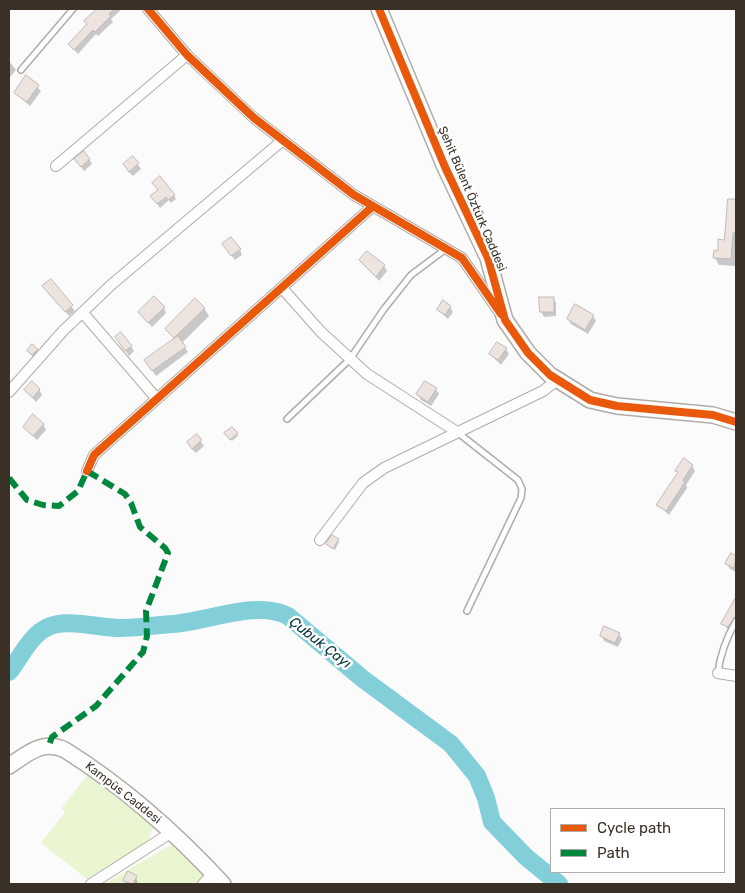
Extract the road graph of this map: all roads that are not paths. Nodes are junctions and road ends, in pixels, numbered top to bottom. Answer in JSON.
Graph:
{"nodes":[{"id":1,"x":73,"y":9,"type":"edge"},
{"id":2,"x":148,"y":9,"type":"edge"},
{"id":3,"x":379,"y":9,"type":"edge"},
{"id":4,"x":187,"y":55,"type":"junction"},
{"id":5,"x":21,"y":70,"type":"dead end"},
{"id":6,"x":283,"y":140,"type":"junction"},
{"id":7,"x":56,"y":166,"type":"dead end"},
{"id":8,"x":372,"y":207,"type":"junction"},
{"id":9,"x":447,"y":248,"type":"junction"},
{"id":10,"x":282,"y":288,"type":"junction"},
{"id":11,"x":83,"y":313,"type":"junction"},
{"id":12,"x":505,"y":320,"type":"junction"},
{"id":13,"x":350,"y":359,"type":"junction"},
{"id":14,"x":557,"y":380,"type":"junction"},
{"id":15,"x":9,"y":392,"type":"edge"},
{"id":16,"x":157,"y":399,"type":"junction"},
{"id":17,"x":287,"y":419,"type":"dead end"},
{"id":18,"x":736,"y":422,"type":"edge"},
{"id":19,"x":457,"y":432,"type":"junction"},
{"id":20,"x":87,"y":471,"type":"dead end"},
{"id":21,"x":320,"y":540,"type":"dead end"},
{"id":22,"x":467,"y":611,"type":"dead end"},
{"id":23,"x":736,"y":621,"type":"edge"},
{"id":24,"x":718,"y":674,"type":"joint"},
{"id":25,"x":736,"y":676,"type":"edge"},
{"id":26,"x":9,"y":766,"type":"edge"},
{"id":27,"x":172,"y":832,"type":"junction"},
{"id":28,"x":208,"y":879,"type":"edge"},
{"id":29,"x":91,"y":884,"type":"edge"},
{"id":30,"x":223,"y":884,"type":"edge"}],
"edges":[{"from":1,"to":5,"type":"lane"},
{"from":2,"to":4,"type":"street"},
{"from":3,"to":12,"type":"street","name":"Şehit Bülent Öztürk Caddesi"},
{"from":4,"to":6,"type":"street"},
{"from":4,"to":7,"type":"street"},
{"from":6,"to":8,"type":"street"},
{"from":6,"to":11,"type":"street"},
{"from":8,"to":9,"type":"street"},
{"from":8,"to":10,"type":"street"},
{"from":9,"to":12,"type":"street"},
{"from":9,"to":13,"type":"lane"},
{"from":10,"to":13,"type":"street"},
{"from":10,"to":16,"type":"street"},
{"from":11,"to":15,"type":"street"},
{"from":11,"to":16,"type":"street"},
{"from":12,"to":14,"type":"street","name":"Şehit Bülent Öztürk Caddesi"},
{"from":13,"to":17,"type":"lane"},
{"from":13,"to":19,"type":"street"},
{"from":14,"to":18,"type":"street","name":"Şehit Bülent Öztürk Caddesi"},
{"from":14,"to":19,"type":"street"},
{"from":16,"to":20,"type":"street"},
{"from":19,"to":21,"type":"street"},
{"from":19,"to":22,"type":"lane"},
{"from":23,"to":24,"type":"lane"},
{"from":24,"to":25,"type":"street"},
{"from":26,"to":27,"type":"street","name":"Kampüs Caddesi"},
{"from":27,"to":28,"type":"street","name":"Kampüs Caddesi"},
{"from":27,"to":29,"type":"street"},
{"from":28,"to":30,"type":"street","name":"Kampüs Caddesi"}]}
